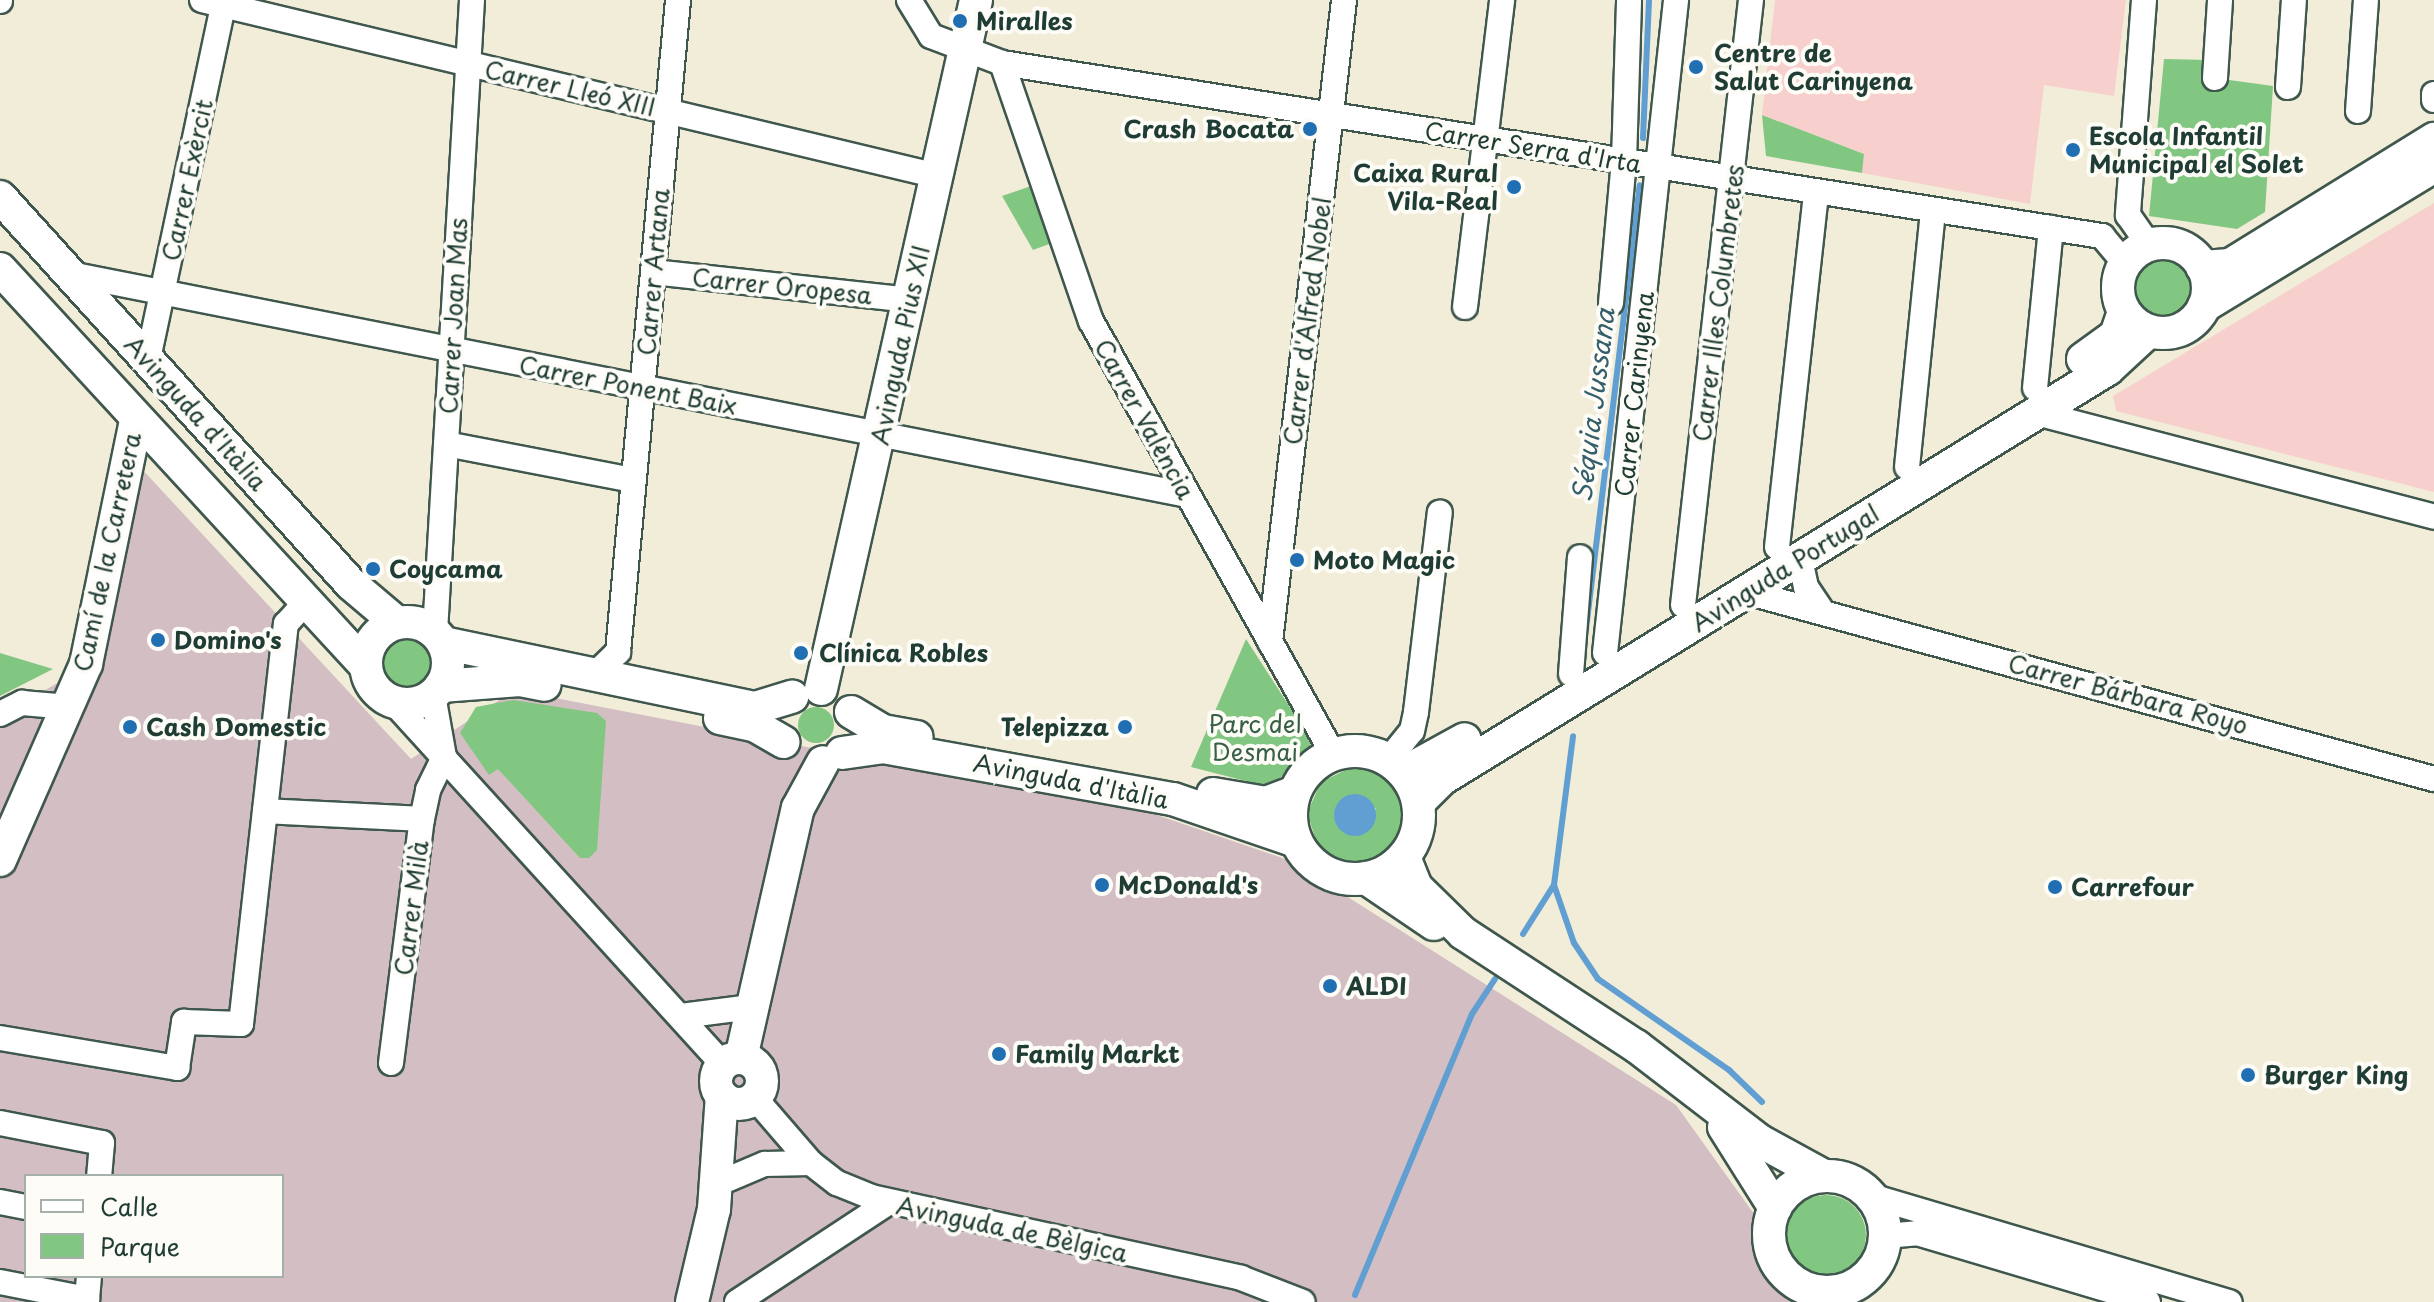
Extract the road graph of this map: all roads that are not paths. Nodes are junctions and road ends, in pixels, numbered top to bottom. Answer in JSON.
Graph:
{"nodes":[{"id":1,"x":472,"y":0,"type":"edge"},
{"id":2,"x":678,"y":0,"type":"edge"},
{"id":3,"x":909,"y":0,"type":"edge"},
{"id":4,"x":976,"y":0,"type":"edge"},
{"id":5,"x":1344,"y":0,"type":"edge"},
{"id":6,"x":1502,"y":0,"type":"edge"},
{"id":7,"x":1629,"y":0,"type":"edge"},
{"id":8,"x":1664,"y":0,"type":"edge"},
{"id":9,"x":1676,"y":0,"type":"edge"},
{"id":10,"x":1751,"y":0,"type":"edge"},
{"id":11,"x":2144,"y":0,"type":"edge"},
{"id":12,"x":2220,"y":0,"type":"edge"},
{"id":13,"x":2294,"y":0,"type":"edge"},
{"id":14,"x":2366,"y":0,"type":"edge"},
{"id":15,"x":217,"y":2,"type":"edge"},
{"id":16,"x":965,"y":52,"type":"junction"},
{"id":17,"x":1002,"y":63,"type":"junction"},
{"id":18,"x":468,"y":64,"type":"junction"},
{"id":19,"x":2215,"y":78,"type":"dead end"},
{"id":20,"x":2288,"y":87,"type":"dead end"},
{"id":21,"x":668,"y":111,"type":"junction"},
{"id":22,"x":2358,"y":111,"type":"dead end"},
{"id":23,"x":1330,"y":115,"type":"junction"},
{"id":24,"x":1663,"y":134,"type":"junction"},
{"id":25,"x":1485,"y":139,"type":"junction"},
{"id":26,"x":2434,"y":139,"type":"edge"},
{"id":27,"x":1624,"y":161,"type":"junction"},
{"id":28,"x":2434,"y":166,"type":"edge"},
{"id":29,"x":1660,"y":167,"type":"junction"},
{"id":30,"x":938,"y":176,"type":"junction"},
{"id":31,"x":1733,"y":178,"type":"junction"},
{"id":32,"x":1816,"y":192,"type":"junction"},
{"id":33,"x":0,"y":197,"type":"edge"},
{"id":34,"x":1933,"y":210,"type":"junction"},
{"id":35,"x":2128,"y":215,"type":"junction"},
{"id":36,"x":2051,"y":228,"type":"junction"},
{"id":37,"x":2102,"y":236,"type":"junction"},
{"id":38,"x":2137,"y":254,"type":"junction"},
{"id":39,"x":2202,"y":267,"type":"junction"},
{"id":40,"x":0,"y":269,"type":"edge"},
{"id":41,"x":653,"y":272,"type":"junction"},
{"id":42,"x":70,"y":274,"type":"junction"},
{"id":43,"x":163,"y":293,"type":"junction"},
{"id":44,"x":910,"y":300,"type":"junction"},
{"id":45,"x":1611,"y":303,"type":"dead end"},
{"id":46,"x":2204,"y":306,"type":"junction"},
{"id":47,"x":1465,"y":307,"type":"dead end"},
{"id":48,"x":2137,"y":321,"type":"junction"},
{"id":49,"x":451,"y":350,"type":"junction"},
{"id":50,"x":148,"y":359,"type":"junction"},
{"id":51,"x":642,"y":387,"type":"junction"},
{"id":52,"x":2077,"y":388,"type":"junction"},
{"id":53,"x":2035,"y":401,"type":"junction"},
{"id":54,"x":136,"y":420,"type":"junction"},
{"id":55,"x":2090,"y":428,"type":"junction"},
{"id":56,"x":881,"y":434,"type":"junction"},
{"id":57,"x":446,"y":444,"type":"junction"},
{"id":58,"x":1907,"y":467,"type":"junction"},
{"id":59,"x":633,"y":480,"type":"junction"},
{"id":60,"x":1187,"y":495,"type":"junction"},
{"id":61,"x":1440,"y":512,"type":"dead end"},
{"id":62,"x":2434,"y":517,"type":"edge"},
{"id":63,"x":1788,"y":553,"type":"junction"},
{"id":64,"x":1580,"y":557,"type":"dead end"},
{"id":65,"x":1746,"y":592,"type":"junction"},
{"id":66,"x":304,"y":604,"type":"junction"},
{"id":67,"x":1683,"y":605,"type":"junction"},
{"id":68,"x":1821,"y":609,"type":"junction"},
{"id":69,"x":397,"y":623,"type":"junction"},
{"id":70,"x":439,"y":638,"type":"junction"},
{"id":71,"x":1270,"y":642,"type":"junction"},
{"id":72,"x":1605,"y":653,"type":"junction"},
{"id":73,"x":365,"y":665,"type":"junction"},
{"id":74,"x":1571,"y":674,"type":"junction"},
{"id":75,"x":593,"y":676,"type":"junction"},
{"id":76,"x":437,"y":691,"type":"junction"},
{"id":77,"x":806,"y":693,"type":"junction"},
{"id":78,"x":394,"y":703,"type":"junction"},
{"id":79,"x":69,"y":707,"type":"junction"},
{"id":80,"x":851,"y":712,"type":"junction"},
{"id":81,"x":0,"y":714,"type":"edge"},
{"id":82,"x":810,"y":753,"type":"junction"},
{"id":83,"x":1333,"y":754,"type":"junction"},
{"id":84,"x":444,"y":757,"type":"junction"},
{"id":85,"x":1397,"y":766,"type":"junction"},
{"id":86,"x":2434,"y":779,"type":"edge"},
{"id":87,"x":1295,"y":792,"type":"junction"},
{"id":88,"x":1419,"y":802,"type":"junction"},
{"id":89,"x":265,"y":811,"type":"junction"},
{"id":90,"x":422,"y":819,"type":"junction"},
{"id":91,"x":1296,"y":841,"type":"junction"},
{"id":92,"x":1404,"y":857,"type":"junction"},
{"id":93,"x":0,"y":860,"type":"edge"},
{"id":94,"x":1366,"y":878,"type":"junction"},
{"id":95,"x":1463,"y":933,"type":"junction"},
{"id":96,"x":751,"y":1007,"type":"junction"},
{"id":97,"x":681,"y":1016,"type":"junction"},
{"id":98,"x":0,"y":1038,"type":"edge"},
{"id":99,"x":391,"y":1063,"type":"dead end"},
{"id":100,"x":738,"y":1084,"type":"junction"},
{"id":101,"x":1694,"y":1091,"type":"junction"},
{"id":102,"x":0,"y":1123,"type":"edge"},
{"id":103,"x":811,"y":1163,"type":"junction"},
{"id":104,"x":99,"y":1174,"type":"edge"},
{"id":105,"x":1824,"y":1176,"type":"junction"},
{"id":106,"x":729,"y":1179,"type":"junction"},
{"id":107,"x":1871,"y":1196,"type":"junction"},
{"id":108,"x":0,"y":1202,"type":"edge"},
{"id":109,"x":889,"y":1202,"type":"junction"},
{"id":110,"x":24,"y":1207,"type":"edge"},
{"id":111,"x":1775,"y":1208,"type":"junction"},
{"id":112,"x":714,"y":1209,"type":"junction"},
{"id":113,"x":1885,"y":1236,"type":"junction"},
{"id":114,"x":89,"y":1278,"type":"edge"},
{"id":115,"x":0,"y":1282,"type":"edge"},
{"id":116,"x":1873,"y":1287,"type":"edge"},
{"id":117,"x":1835,"y":1297,"type":"edge"},
{"id":118,"x":692,"y":1302,"type":"edge"},
{"id":119,"x":737,"y":1302,"type":"edge"},
{"id":120,"x":1303,"y":1302,"type":"edge"},
{"id":121,"x":2148,"y":1302,"type":"edge"},
{"id":122,"x":2230,"y":1302,"type":"edge"}],
"edges":[{"from":1,"to":18,"type":"street","name":"Carrer Joan Mas"},
{"from":2,"to":21,"type":"street","name":"Carrer Artana"},
{"from":3,"to":16,"type":"street"},
{"from":4,"to":16,"type":"main road","name":"Avinguda Pius XII"},
{"from":5,"to":23,"type":"street","name":"Carrer d'Alfred Nobel"},
{"from":6,"to":25,"type":"street"},
{"from":7,"to":27,"type":"street","name":"Carrer Carinyena"},
{"from":8,"to":24,"type":"street","name":"Carrer Carinyena"},
{"from":9,"to":24,"type":"street","name":"Carrer Carinyena"},
{"from":10,"to":31,"type":"street","name":"Carrer Illes Columbretes"},
{"from":11,"to":35,"type":"street"},
{"from":12,"to":19,"type":"street"},
{"from":13,"to":20,"type":"street"},
{"from":14,"to":22,"type":"street"},
{"from":15,"to":18,"type":"street","name":"Carrer Lleó XIII"},
{"from":15,"to":43,"type":"street","name":"Carrer Exèrcit"},
{"from":16,"to":17,"type":"street","name":"Carrer Serra d'Irta"},
{"from":16,"to":30,"type":"main road","name":"Avinguda Pius XII"},
{"from":17,"to":23,"type":"street","name":"Carrer Serra d'Irta"},
{"from":17,"to":60,"type":"street","name":"Carrer València"},
{"from":18,"to":21,"type":"street","name":"Carrer Lleó XIII"},
{"from":18,"to":49,"type":"street","name":"Carrer Joan Mas"},
{"from":21,"to":30,"type":"street","name":"Carrer Lleó XIII"},
{"from":21,"to":41,"type":"street","name":"Carrer Artana"},
{"from":23,"to":25,"type":"street","name":"Carrer Serra d'Irta"},
{"from":23,"to":71,"type":"street","name":"Carrer d'Alfred Nobel"},
{"from":24,"to":29,"type":"street","name":"Carrer Carinyena"},
{"from":25,"to":27,"type":"street","name":"Carrer Serra d'Irta"},
{"from":25,"to":47,"type":"street"},
{"from":26,"to":39,"type":"main road"},
{"from":27,"to":29,"type":"street","name":"Carrer Serra d'Irta"},
{"from":27,"to":45,"type":"street","name":"Carrer Carinyena"},
{"from":28,"to":46,"type":"main road"},
{"from":29,"to":31,"type":"street","name":"Carrer Serra d'Irta"},
{"from":29,"to":72,"type":"street","name":"Carrer Carinyena"},
{"from":30,"to":44,"type":"main road","name":"Avinguda Pius XII"},
{"from":31,"to":32,"type":"street","name":"Carrer Serra d'Irta"},
{"from":31,"to":67,"type":"street","name":"Carrer Illes Columbretes"},
{"from":32,"to":34,"type":"street","name":"Carrer Serra d'Irta"},
{"from":32,"to":63,"type":"street"},
{"from":33,"to":42,"type":"main road","name":"Avinguda d'Itàlia"},
{"from":34,"to":36,"type":"street","name":"Carrer Serra d'Irta"},
{"from":34,"to":58,"type":"street"},
{"from":35,"to":37,"type":"street"},
{"from":35,"to":38,"type":"street"},
{"from":36,"to":37,"type":"street","name":"Carrer Serra d'Irta"},
{"from":36,"to":53,"type":"street"},
{"from":37,"to":38,"type":"street"},
{"from":38,"to":39,"type":"main road"},
{"from":38,"to":48,"type":"main road"},
{"from":39,"to":46,"type":"main road"},
{"from":40,"to":54,"type":"main road","name":"Avinguda d'Itàlia"},
{"from":41,"to":44,"type":"street","name":"Carrer Oropesa"},
{"from":41,"to":51,"type":"street","name":"Carrer Artana"},
{"from":42,"to":43,"type":"street","name":"Carrer Ponent Baix"},
{"from":42,"to":50,"type":"main road","name":"Avinguda d'Itàlia"},
{"from":43,"to":49,"type":"street","name":"Carrer Ponent Baix"},
{"from":43,"to":50,"type":"street","name":"Carrer Exèrcit"},
{"from":44,"to":56,"type":"main road","name":"Avinguda Pius XII"},
{"from":46,"to":48,"type":"main road"},
{"from":48,"to":52,"type":"main road","name":"Avinguda Portugal"},
{"from":48,"to":53,"type":"main road","name":"Avinguda Portugal"},
{"from":49,"to":51,"type":"street","name":"Carrer Ponent Baix"},
{"from":49,"to":57,"type":"street","name":"Carrer Joan Mas"},
{"from":50,"to":69,"type":"main road","name":"Avinguda d'Itàlia"},
{"from":51,"to":56,"type":"street","name":"Carrer Ponent Baix"},
{"from":51,"to":59,"type":"street","name":"Carrer Artana"},
{"from":52,"to":53,"type":"main road","name":"Avinguda Portugal"},
{"from":52,"to":55,"type":"street"},
{"from":53,"to":55,"type":"street"},
{"from":53,"to":58,"type":"main road","name":"Avinguda Portugal"},
{"from":53,"to":63,"type":"main road","name":"Avinguda Portugal"},
{"from":54,"to":66,"type":"main road","name":"Avinguda d'Itàlia"},
{"from":54,"to":79,"type":"main road","name":"Camí de la Carretera"},
{"from":55,"to":62,"type":"street"},
{"from":56,"to":60,"type":"street","name":"Carrer Ponent Baix"},
{"from":56,"to":77,"type":"main road","name":"Avinguda Pius XII"},
{"from":57,"to":59,"type":"street"},
{"from":57,"to":70,"type":"street","name":"Carrer Joan Mas"},
{"from":58,"to":63,"type":"main road","name":"Avinguda Portugal"},
{"from":59,"to":75,"type":"street","name":"Carrer Artana"},
{"from":60,"to":71,"type":"street","name":"Carrer València"},
{"from":61,"to":85,"type":"street"},
{"from":63,"to":65,"type":"main road","name":"Avinguda Portugal"},
{"from":63,"to":67,"type":"main road","name":"Avinguda Portugal"},
{"from":63,"to":68,"type":"street"},
{"from":64,"to":74,"type":"street"},
{"from":65,"to":68,"type":"street","name":"Carrer Bárbara Royo"},
{"from":65,"to":88,"type":"main road","name":"Avinguda Portugal"},
{"from":66,"to":73,"type":"main road","name":"Avinguda d'Itàlia"},
{"from":66,"to":89,"type":"street"},
{"from":67,"to":72,"type":"main road","name":"Avinguda Portugal"},
{"from":68,"to":86,"type":"street","name":"Carrer Bárbara Royo"},
{"from":69,"to":70,"type":"main road"},
{"from":69,"to":73,"type":"main road"},
{"from":70,"to":75,"type":"main road"},
{"from":70,"to":76,"type":"main road"},
{"from":71,"to":83,"type":"street","name":"Carrer València"},
{"from":72,"to":74,"type":"main road","name":"Avinguda Portugal"},
{"from":73,"to":78,"type":"main road"},
{"from":74,"to":85,"type":"main road","name":"Avinguda Portugal"},
{"from":75,"to":77,"type":"main road"},
{"from":76,"to":78,"type":"main road"},
{"from":76,"to":82,"type":"main road"},
{"from":76,"to":84,"type":"street"},
{"from":77,"to":80,"type":"main road"},
{"from":77,"to":82,"type":"main road"},
{"from":78,"to":84,"type":"street","name":"Avinguda de Bèlgica"},
{"from":79,"to":81,"type":"street"},
{"from":79,"to":93,"type":"main road","name":"Camí de la Carretera"},
{"from":80,"to":82,"type":"main road"},
{"from":80,"to":87,"type":"main road","name":"Avinguda d'Itàlia"},
{"from":82,"to":91,"type":"main road","name":"Avinguda d'Itàlia"},
{"from":82,"to":96,"type":"main road"},
{"from":83,"to":85,"type":"main road"},
{"from":83,"to":87,"type":"main road"},
{"from":84,"to":90,"type":"street","name":"Carrer Milà"},
{"from":84,"to":97,"type":"street","name":"Avinguda de Bèlgica"},
{"from":85,"to":88,"type":"main road"},
{"from":87,"to":91,"type":"main road"},
{"from":88,"to":92,"type":"main road"},
{"from":89,"to":90,"type":"street"},
{"from":89,"to":98,"type":"street"},
{"from":90,"to":99,"type":"street","name":"Carrer Milà"},
{"from":91,"to":94,"type":"main road"},
{"from":92,"to":94,"type":"main road"},
{"from":92,"to":95,"type":"main road"},
{"from":94,"to":95,"type":"main road"},
{"from":95,"to":101,"type":"main road"},
{"from":96,"to":97,"type":"street"},
{"from":96,"to":100,"type":"main road"},
{"from":97,"to":100,"type":"street","name":"Avinguda de Bèlgica"},
{"from":100,"to":103,"type":"street","name":"Avinguda de Bèlgica"},
{"from":100,"to":106,"type":"main road"},
{"from":100,"to":112,"type":"main road"},
{"from":101,"to":105,"type":"main road"},
{"from":101,"to":111,"type":"main road"},
{"from":102,"to":104,"type":"street"},
{"from":103,"to":106,"type":"street"},
{"from":103,"to":109,"type":"street","name":"Avinguda de Bèlgica"},
{"from":105,"to":107,"type":"main road"},
{"from":105,"to":111,"type":"main road"},
{"from":106,"to":112,"type":"main road"},
{"from":107,"to":113,"type":"main road"},
{"from":107,"to":122,"type":"street"},
{"from":108,"to":110,"type":"street"},
{"from":109,"to":119,"type":"street"},
{"from":109,"to":120,"type":"street","name":"Avinguda de Bèlgica"},
{"from":111,"to":117,"type":"main road"},
{"from":112,"to":118,"type":"main road"},
{"from":113,"to":116,"type":"main road"},
{"from":113,"to":121,"type":"street"},
{"from":114,"to":115,"type":"street"},
{"from":116,"to":117,"type":"main road"}]}
